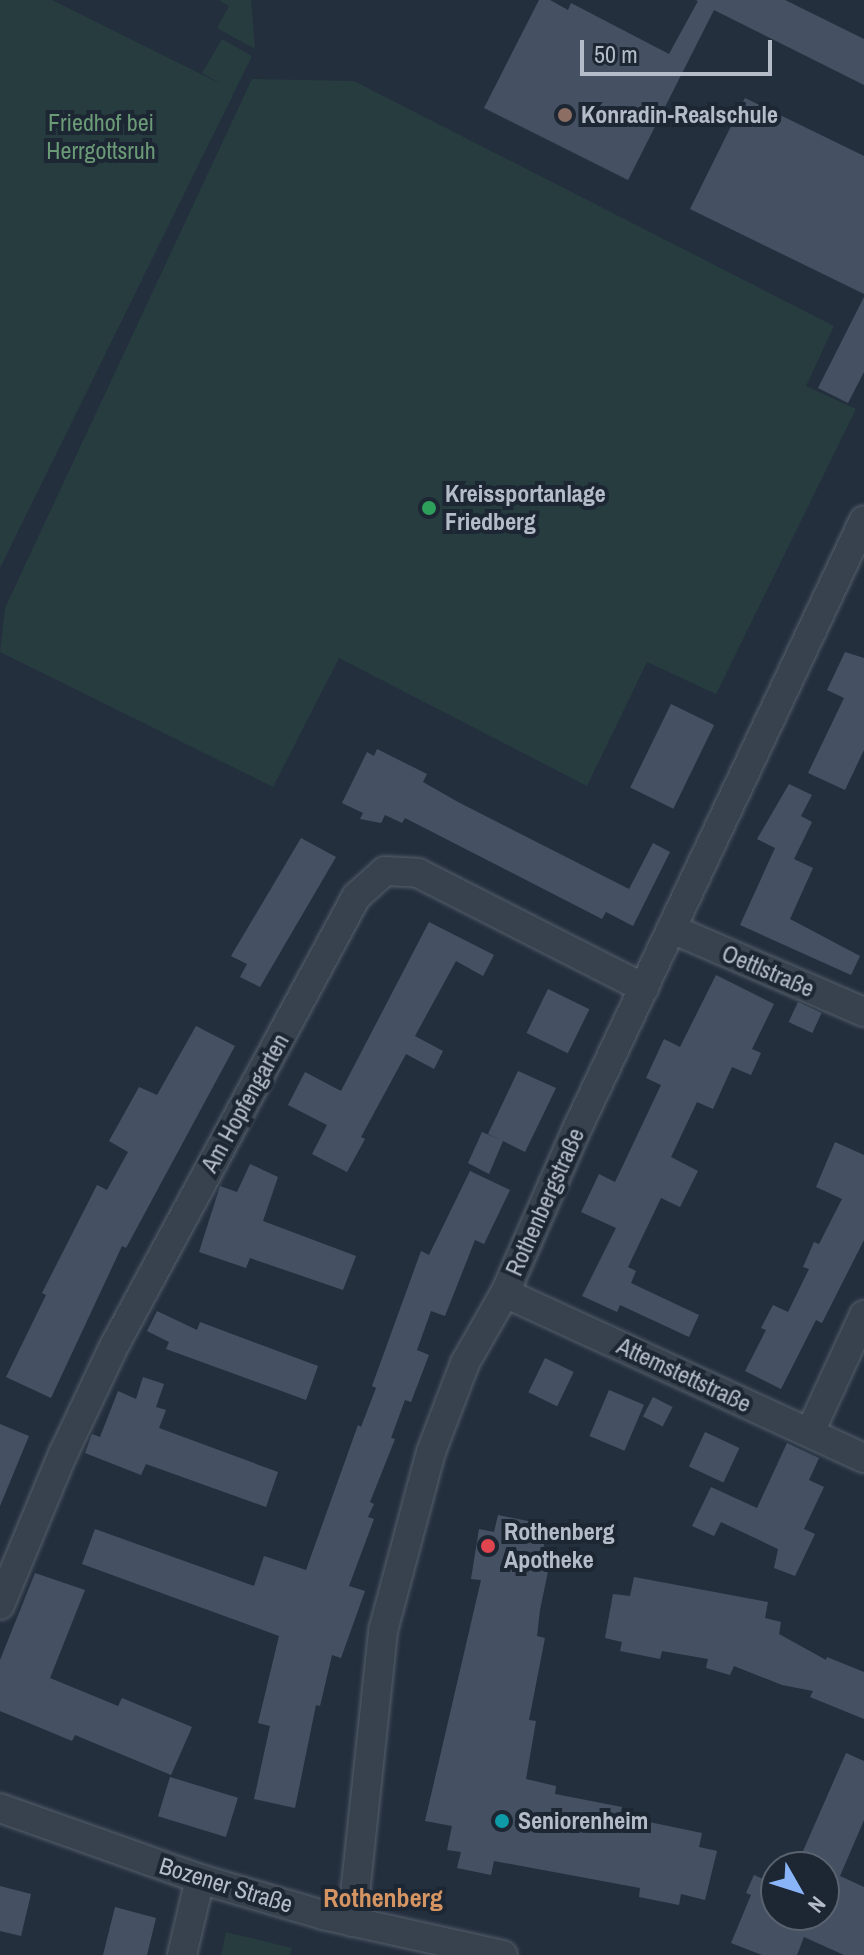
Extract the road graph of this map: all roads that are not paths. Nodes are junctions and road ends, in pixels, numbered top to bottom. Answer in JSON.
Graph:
{"nodes":[{"id":1,"x":864,"y":520,"type":"edge"},
{"id":2,"x":672,"y":929,"type":"junction"},
{"id":3,"x":644,"y":988,"type":"junction"},
{"id":4,"x":864,"y":1012,"type":"edge"},
{"id":5,"x":505,"y":1293,"type":"junction"},
{"id":6,"x":864,"y":1315,"type":"edge"},
{"id":7,"x":810,"y":1432,"type":"junction"},
{"id":8,"x":864,"y":1458,"type":"edge"},
{"id":9,"x":0,"y":1605,"type":"edge"},
{"id":10,"x":0,"y":1808,"type":"edge"},
{"id":11,"x":200,"y":1879,"type":"junction"},
{"id":12,"x":352,"y":1922,"type":"junction"},
{"id":13,"x":446,"y":1950,"type":"edge"},
{"id":14,"x":182,"y":1955,"type":"edge"},
{"id":15,"x":503,"y":1955,"type":"edge"}],
"edges":[{"from":1,"to":2,"type":"street","name":"Rothenbergstraße"},
{"from":2,"to":3,"type":"street","name":"Rothenbergstraße"},
{"from":2,"to":4,"type":"street","name":"Oettlstraße"},
{"from":3,"to":5,"type":"street","name":"Rothenbergstraße"},
{"from":3,"to":9,"type":"street","name":"Am Hopfengarten"},
{"from":5,"to":7,"type":"street","name":"Attemstettstraße"},
{"from":5,"to":12,"type":"street","name":"Rothenbergstraße"},
{"from":6,"to":7,"type":"street"},
{"from":7,"to":8,"type":"street","name":"Attemstettstraße"},
{"from":10,"to":11,"type":"street","name":"Bozener Straße"},
{"from":11,"to":12,"type":"street","name":"Bozener Straße"},
{"from":11,"to":14,"type":"street"},
{"from":12,"to":13,"type":"street","name":"Bozener Straße"},
{"from":13,"to":15,"type":"street","name":"Bozener Straße"}]}
